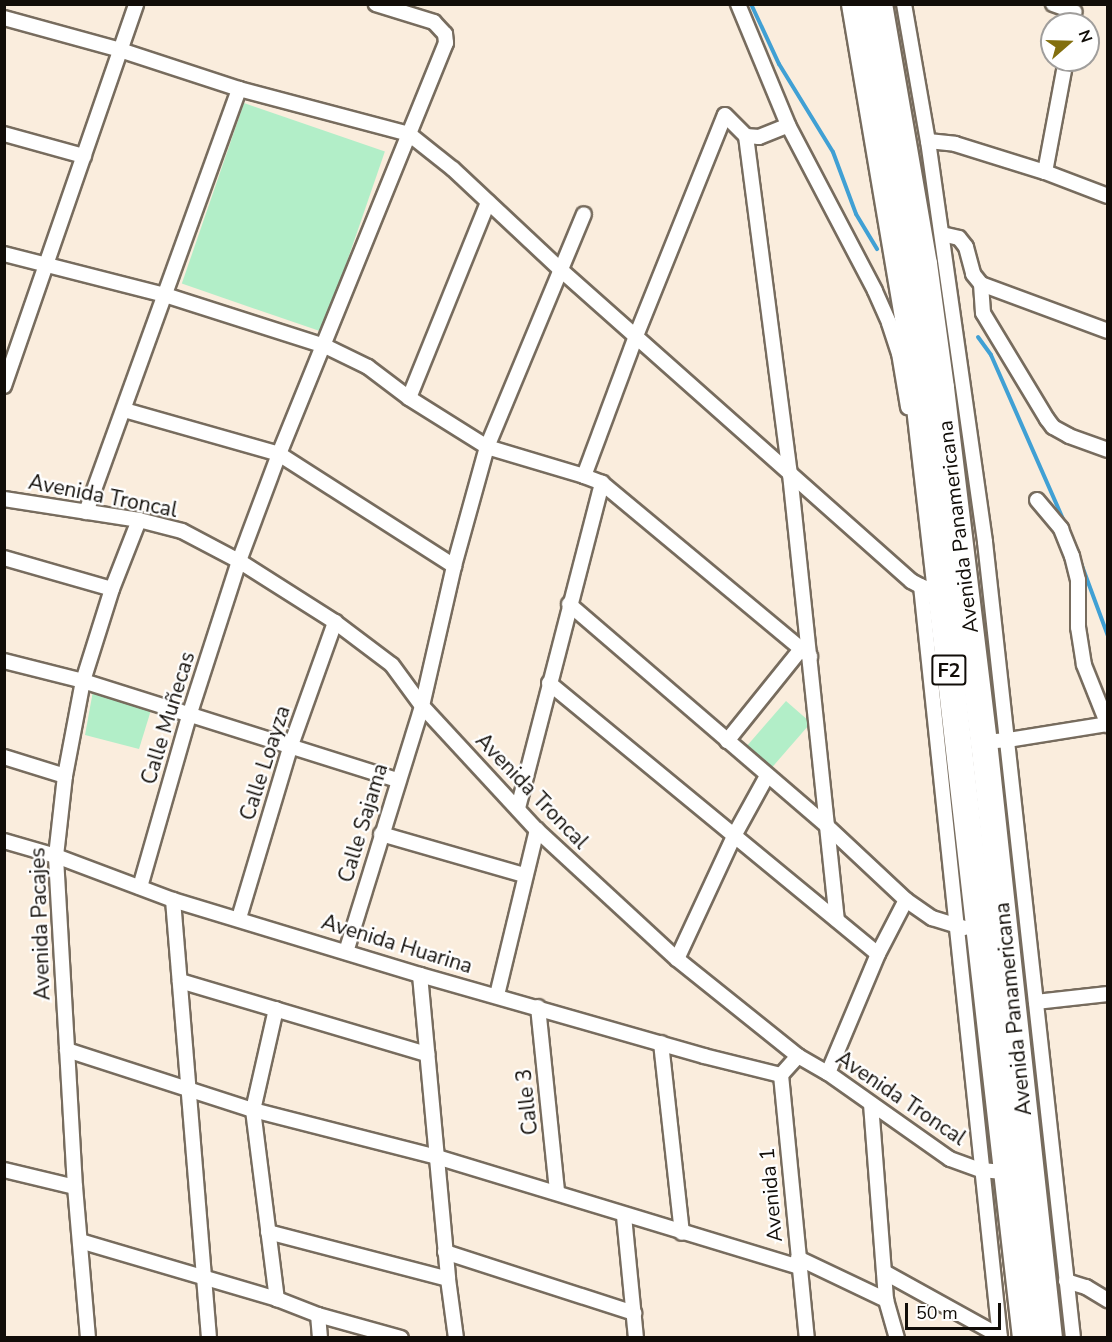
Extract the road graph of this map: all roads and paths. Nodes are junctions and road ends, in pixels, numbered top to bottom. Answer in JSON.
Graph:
{"nodes":[{"id":1,"x":136,"y":4,"type":"edge"},
{"id":2,"x":376,"y":4,"type":"edge"},
{"id":3,"x":738,"y":4,"type":"edge"},
{"id":4,"x":855,"y":4,"type":"edge"},
{"id":5,"x":879,"y":4,"type":"edge"},
{"id":6,"x":904,"y":4,"type":"edge"},
{"id":7,"x":1053,"y":4,"type":"edge"},
{"id":8,"x":1071,"y":12,"type":"edge"},
{"id":9,"x":4,"y":18,"type":"edge"},
{"id":10,"x":120,"y":50,"type":"junction"},
{"id":11,"x":1064,"y":72,"type":"edge"},
{"id":12,"x":239,"y":89,"type":"junction"},
{"id":13,"x":788,"y":125,"type":"junction"},
{"id":14,"x":4,"y":134,"type":"edge"},
{"id":15,"x":409,"y":134,"type":"junction"},
{"id":16,"x":746,"y":136,"type":"junction"},
{"id":17,"x":928,"y":141,"type":"junction"},
{"id":18,"x":84,"y":156,"type":"junction"},
{"id":19,"x":1045,"y":172,"type":"junction"},
{"id":20,"x":1107,"y":196,"type":"edge"},
{"id":21,"x":488,"y":202,"type":"junction"},
{"id":22,"x":584,"y":214,"type":"dead end"},
{"id":23,"x":942,"y":234,"type":"junction"},
{"id":24,"x":4,"y":254,"type":"edge"},
{"id":25,"x":46,"y":266,"type":"junction"},
{"id":26,"x":562,"y":271,"type":"junction"},
{"id":27,"x":981,"y":285,"type":"junction"},
{"id":28,"x":165,"y":295,"type":"junction"},
{"id":29,"x":1107,"y":331,"type":"edge"},
{"id":30,"x":636,"y":336,"type":"junction"},
{"id":31,"x":325,"y":346,"type":"junction"},
{"id":32,"x":4,"y":386,"type":"edge"},
{"id":33,"x":409,"y":398,"type":"junction"},
{"id":34,"x":124,"y":410,"type":"junction"},
{"id":35,"x":923,"y":445,"type":"junction"},
{"id":36,"x":487,"y":447,"type":"junction"},
{"id":37,"x":1107,"y":450,"type":"edge"},
{"id":38,"x":279,"y":454,"type":"junction"},
{"id":39,"x":790,"y":474,"type":"junction"},
{"id":40,"x":584,"y":476,"type":"junction"},
{"id":41,"x":602,"y":483,"type":"junction"},
{"id":42,"x":4,"y":499,"type":"edge"},
{"id":43,"x":1037,"y":500,"type":"dead end"},
{"id":44,"x":86,"y":512,"type":"junction"},
{"id":45,"x":139,"y":520,"type":"junction"},
{"id":46,"x":4,"y":558,"type":"edge"},
{"id":47,"x":239,"y":561,"type":"junction"},
{"id":48,"x":454,"y":566,"type":"junction"},
{"id":49,"x":930,"y":586,"type":"junction"},
{"id":50,"x":112,"y":590,"type":"junction"},
{"id":51,"x":569,"y":604,"type":"junction"},
{"id":52,"x":335,"y":622,"type":"junction"},
{"id":53,"x":805,"y":652,"type":"junction"},
{"id":54,"x":4,"y":661,"type":"edge"},
{"id":55,"x":83,"y":681,"type":"junction"},
{"id":56,"x":549,"y":683,"type":"junction"},
{"id":57,"x":422,"y":706,"type":"junction"},
{"id":58,"x":189,"y":716,"type":"junction"},
{"id":59,"x":1107,"y":724,"type":"edge"},
{"id":60,"x":727,"y":741,"type":"junction"},
{"id":61,"x":996,"y":741,"type":"junction"},
{"id":62,"x":290,"y":748,"type":"junction"},
{"id":63,"x":4,"y":758,"type":"edge"},
{"id":64,"x":65,"y":776,"type":"junction"},
{"id":65,"x":767,"y":776,"type":"junction"},
{"id":66,"x":397,"y":780,"type":"junction"},
{"id":67,"x":518,"y":808,"type":"junction"},
{"id":68,"x":827,"y":826,"type":"junction"},
{"id":69,"x":537,"y":830,"type":"junction"},
{"id":70,"x":381,"y":834,"type":"junction"},
{"id":71,"x":735,"y":834,"type":"junction"},
{"id":72,"x":4,"y":841,"type":"edge"},
{"id":73,"x":56,"y":856,"type":"junction"},
{"id":74,"x":524,"y":875,"type":"junction"},
{"id":75,"x":140,"y":887,"type":"junction"},
{"id":76,"x":173,"y":900,"type":"junction"},
{"id":77,"x":906,"y":900,"type":"junction"},
{"id":78,"x":239,"y":918,"type":"junction"},
{"id":79,"x":837,"y":920,"type":"junction"},
{"id":80,"x":968,"y":929,"type":"junction"},
{"id":81,"x":346,"y":952,"type":"junction"},
{"id":82,"x":878,"y":954,"type":"junction"},
{"id":83,"x":677,"y":959,"type":"junction"},
{"id":84,"x":420,"y":975,"type":"junction"},
{"id":85,"x":180,"y":981,"type":"junction"},
{"id":86,"x":1107,"y":994,"type":"edge"},
{"id":87,"x":497,"y":995,"type":"junction"},
{"id":88,"x":1036,"y":1002,"type":"junction"},
{"id":89,"x":538,"y":1007,"type":"junction"},
{"id":90,"x":276,"y":1009,"type":"junction"},
{"id":91,"x":661,"y":1043,"type":"junction"},
{"id":92,"x":67,"y":1050,"type":"junction"},
{"id":93,"x":427,"y":1054,"type":"junction"},
{"id":94,"x":798,"y":1056,"type":"junction"},
{"id":95,"x":828,"y":1073,"type":"junction"},
{"id":96,"x":781,"y":1075,"type":"junction"},
{"id":97,"x":188,"y":1089,"type":"junction"},
{"id":98,"x":871,"y":1104,"type":"junction"},
{"id":99,"x":253,"y":1110,"type":"junction"},
{"id":100,"x":436,"y":1157,"type":"junction"},
{"id":101,"x":4,"y":1170,"type":"edge"},
{"id":102,"x":993,"y":1171,"type":"junction"},
{"id":103,"x":75,"y":1187,"type":"junction"},
{"id":104,"x":557,"y":1192,"type":"junction"},
{"id":105,"x":624,"y":1216,"type":"junction"},
{"id":106,"x":268,"y":1232,"type":"junction"},
{"id":107,"x":682,"y":1233,"type":"junction"},
{"id":108,"x":80,"y":1241,"type":"junction"},
{"id":109,"x":445,"y":1252,"type":"junction"},
{"id":110,"x":799,"y":1263,"type":"junction"},
{"id":111,"x":884,"y":1272,"type":"junction"},
{"id":112,"x":204,"y":1278,"type":"junction"},
{"id":113,"x":448,"y":1279,"type":"junction"},
{"id":114,"x":1066,"y":1281,"type":"junction"},
{"id":115,"x":277,"y":1299,"type":"junction"},
{"id":116,"x":886,"y":1300,"type":"junction"},
{"id":117,"x":1107,"y":1300,"type":"edge"},
{"id":118,"x":634,"y":1313,"type":"junction"},
{"id":119,"x":318,"y":1315,"type":"junction"},
{"id":120,"x":1000,"y":1337,"type":"edge"},
{"id":121,"x":88,"y":1338,"type":"edge"},
{"id":122,"x":209,"y":1338,"type":"edge"},
{"id":123,"x":320,"y":1338,"type":"edge"},
{"id":124,"x":401,"y":1338,"type":"edge"},
{"id":125,"x":456,"y":1338,"type":"edge"},
{"id":126,"x":636,"y":1338,"type":"edge"},
{"id":127,"x":807,"y":1338,"type":"edge"},
{"id":128,"x":897,"y":1338,"type":"edge"},
{"id":129,"x":1026,"y":1338,"type":"edge"},
{"id":130,"x":1049,"y":1338,"type":"edge"},
{"id":131,"x":1073,"y":1338,"type":"edge"}],
"edges":[{"from":1,"to":10,"type":"street"},
{"from":2,"to":15,"type":"street","name":"Calle Muñecas"},
{"from":3,"to":13,"type":"street","name":"Avenida Panamericana"},
{"from":4,"to":35,"type":"highway","name":"Avenida Panamericana","number":"F2"},
{"from":5,"to":61,"type":"highway","name":"Avenida Panamericana","number":"F2"},
{"from":6,"to":17,"type":"street","name":"Avenida Panamericana"},
{"from":7,"to":8,"type":"street"},
{"from":9,"to":10,"type":"street"},
{"from":10,"to":12,"type":"street"},
{"from":10,"to":18,"type":"street"},
{"from":11,"to":19,"type":"street"},
{"from":12,"to":15,"type":"street"},
{"from":12,"to":28,"type":"street"},
{"from":13,"to":16,"type":"street"},
{"from":13,"to":35,"type":"street","name":"Avenida Panamericana"},
{"from":14,"to":18,"type":"street"},
{"from":15,"to":21,"type":"street"},
{"from":15,"to":31,"type":"street","name":"Calle Muñecas"},
{"from":16,"to":30,"type":"street"},
{"from":16,"to":39,"type":"street"},
{"from":17,"to":19,"type":"street"},
{"from":17,"to":23,"type":"street","name":"Avenida Panamericana"},
{"from":18,"to":25,"type":"street"},
{"from":19,"to":20,"type":"street"},
{"from":21,"to":26,"type":"street"},
{"from":21,"to":33,"type":"street"},
{"from":22,"to":26,"type":"street","name":"Calle Sajama"},
{"from":23,"to":27,"type":"street"},
{"from":23,"to":61,"type":"street","name":"Avenida Panamericana"},
{"from":24,"to":25,"type":"street"},
{"from":25,"to":28,"type":"street"},
{"from":25,"to":32,"type":"street"},
{"from":26,"to":30,"type":"street"},
{"from":26,"to":36,"type":"street","name":"Calle Sajama"},
{"from":27,"to":29,"type":"street"},
{"from":27,"to":37,"type":"street"},
{"from":28,"to":31,"type":"street"},
{"from":28,"to":34,"type":"street"},
{"from":30,"to":39,"type":"street"},
{"from":30,"to":40,"type":"street"},
{"from":31,"to":33,"type":"street"},
{"from":31,"to":38,"type":"street","name":"Calle Muñecas"},
{"from":33,"to":36,"type":"street"},
{"from":34,"to":38,"type":"street"},
{"from":34,"to":44,"type":"street"},
{"from":35,"to":49,"type":"highway","name":"Avenida Panamericana","number":"F2"},
{"from":36,"to":40,"type":"street"},
{"from":36,"to":48,"type":"street","name":"Calle Sajama"},
{"from":38,"to":47,"type":"street","name":"Calle Muñecas"},
{"from":38,"to":48,"type":"street"},
{"from":39,"to":49,"type":"street"},
{"from":39,"to":53,"type":"street"},
{"from":40,"to":41,"type":"street"},
{"from":41,"to":51,"type":"street"},
{"from":41,"to":53,"type":"street"},
{"from":42,"to":44,"type":"street","name":"Avenida Troncal"},
{"from":43,"to":59,"type":"street"},
{"from":44,"to":45,"type":"street","name":"Avenida Troncal"},
{"from":45,"to":47,"type":"street","name":"Avenida Troncal"},
{"from":45,"to":50,"type":"street","name":"Avenida Pacajes"},
{"from":46,"to":50,"type":"street"},
{"from":47,"to":52,"type":"street","name":"Avenida Troncal"},
{"from":47,"to":58,"type":"street","name":"Calle Muñecas"},
{"from":48,"to":57,"type":"street","name":"Calle Sajama"},
{"from":49,"to":80,"type":"highway","name":"Avenida Panamericana","number":"F2"},
{"from":50,"to":55,"type":"street","name":"Avenida Pacajes"},
{"from":51,"to":56,"type":"street"},
{"from":51,"to":60,"type":"street"},
{"from":52,"to":57,"type":"street","name":"Avenida Troncal"},
{"from":52,"to":62,"type":"street","name":"Calle Loayza"},
{"from":53,"to":60,"type":"street"},
{"from":53,"to":68,"type":"street"},
{"from":54,"to":55,"type":"street"},
{"from":55,"to":58,"type":"street"},
{"from":55,"to":64,"type":"street","name":"Avenida Pacajes"},
{"from":56,"to":67,"type":"street"},
{"from":56,"to":71,"type":"street"},
{"from":57,"to":66,"type":"street","name":"Calle Sajama"},
{"from":57,"to":67,"type":"street","name":"Avenida Troncal"},
{"from":58,"to":62,"type":"street"},
{"from":58,"to":75,"type":"street","name":"Calle Muñecas"},
{"from":59,"to":61,"type":"street"},
{"from":60,"to":65,"type":"street"},
{"from":61,"to":88,"type":"street","name":"Avenida Panamericana"},
{"from":61,"to":130,"type":"highway","name":"Avenida Panamericana","number":"F2"},
{"from":62,"to":66,"type":"street"},
{"from":62,"to":78,"type":"street","name":"Calle Loayza"},
{"from":63,"to":64,"type":"street"},
{"from":64,"to":73,"type":"street","name":"Avenida Pacajes"},
{"from":65,"to":68,"type":"street"},
{"from":65,"to":71,"type":"street"},
{"from":66,"to":70,"type":"street","name":"Calle Sajama"},
{"from":67,"to":69,"type":"street","name":"Avenida Troncal"},
{"from":68,"to":77,"type":"street"},
{"from":68,"to":79,"type":"street"},
{"from":69,"to":74,"type":"street"},
{"from":69,"to":83,"type":"street","name":"Avenida Troncal"},
{"from":70,"to":74,"type":"street"},
{"from":70,"to":81,"type":"street","name":"Calle Sajama"},
{"from":71,"to":79,"type":"street"},
{"from":71,"to":83,"type":"street"},
{"from":72,"to":73,"type":"street","name":"Avenida Huarina"},
{"from":73,"to":75,"type":"street","name":"Avenida Huarina"},
{"from":73,"to":92,"type":"street","name":"Avenida Pacajes"},
{"from":74,"to":87,"type":"street"},
{"from":75,"to":76,"type":"street","name":"Avenida Huarina"},
{"from":76,"to":78,"type":"street","name":"Avenida Huarina"},
{"from":76,"to":85,"type":"street"},
{"from":77,"to":80,"type":"street"},
{"from":77,"to":82,"type":"street"},
{"from":78,"to":81,"type":"street","name":"Avenida Huarina"},
{"from":79,"to":82,"type":"street"},
{"from":80,"to":102,"type":"highway","name":"Avenida Panamericana","number":"F2"},
{"from":81,"to":84,"type":"street","name":"Avenida Huarina"},
{"from":82,"to":95,"type":"street"},
{"from":83,"to":94,"type":"street","name":"Avenida Troncal"},
{"from":84,"to":87,"type":"street","name":"Avenida Huarina"},
{"from":84,"to":93,"type":"street"},
{"from":85,"to":90,"type":"street"},
{"from":85,"to":97,"type":"street"},
{"from":86,"to":88,"type":"street"},
{"from":87,"to":89,"type":"street","name":"Avenida Huarina"},
{"from":88,"to":114,"type":"street","name":"Avenida Panamericana"},
{"from":89,"to":91,"type":"street","name":"Avenida Huarina"},
{"from":89,"to":104,"type":"street","name":"Calle 3"},
{"from":90,"to":93,"type":"street"},
{"from":90,"to":99,"type":"street"},
{"from":91,"to":96,"type":"street","name":"Avenida Huarina"},
{"from":91,"to":107,"type":"street"},
{"from":92,"to":97,"type":"street"},
{"from":92,"to":103,"type":"street","name":"Avenida Pacajes"},
{"from":93,"to":100,"type":"street"},
{"from":94,"to":95,"type":"street","name":"Avenida Troncal"},
{"from":94,"to":96,"type":"street"},
{"from":95,"to":98,"type":"street","name":"Avenida Troncal"},
{"from":96,"to":110,"type":"street","name":"Avenida 1"},
{"from":97,"to":99,"type":"street"},
{"from":97,"to":112,"type":"street"},
{"from":98,"to":102,"type":"street","name":"Avenida Troncal"},
{"from":98,"to":111,"type":"street"},
{"from":99,"to":100,"type":"street"},
{"from":99,"to":106,"type":"street"},
{"from":100,"to":104,"type":"street"},
{"from":100,"to":109,"type":"street"},
{"from":101,"to":103,"type":"street"},
{"from":102,"to":120,"type":"street"},
{"from":102,"to":129,"type":"highway","name":"Avenida Panamericana","number":"F2"},
{"from":103,"to":108,"type":"street","name":"Avenida Pacajes"},
{"from":104,"to":105,"type":"street"},
{"from":105,"to":107,"type":"street"},
{"from":105,"to":118,"type":"street"},
{"from":106,"to":113,"type":"street"},
{"from":106,"to":115,"type":"street"},
{"from":107,"to":110,"type":"street"},
{"from":108,"to":112,"type":"street"},
{"from":108,"to":121,"type":"street","name":"Avenida Pacajes"},
{"from":109,"to":113,"type":"street"},
{"from":109,"to":118,"type":"street"},
{"from":110,"to":116,"type":"street"},
{"from":110,"to":127,"type":"street","name":"Avenida 1"},
{"from":111,"to":116,"type":"street"},
{"from":111,"to":120,"type":"street"},
{"from":112,"to":115,"type":"street"},
{"from":112,"to":122,"type":"street"},
{"from":113,"to":125,"type":"street"},
{"from":114,"to":117,"type":"street"},
{"from":114,"to":131,"type":"street","name":"Avenida Panamericana"},
{"from":115,"to":119,"type":"street"},
{"from":116,"to":128,"type":"street"},
{"from":118,"to":126,"type":"street"},
{"from":119,"to":123,"type":"street"},
{"from":119,"to":124,"type":"street"}]}
